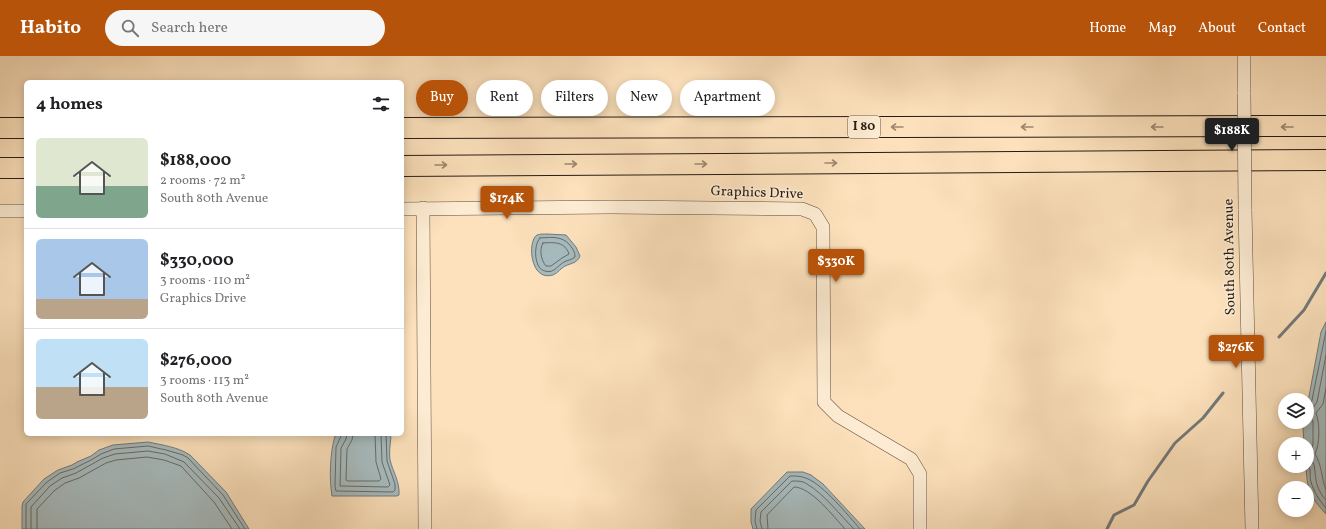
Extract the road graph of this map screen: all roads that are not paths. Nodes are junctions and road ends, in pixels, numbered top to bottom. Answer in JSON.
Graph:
{"nodes":[{"id":1,"x":1244,"y":56,"type":"edge"},
{"id":2,"x":1326,"y":126,"type":"edge"},
{"id":3,"x":0,"y":128,"type":"edge"},
{"id":4,"x":24,"y":128,"type":"edge"},
{"id":5,"x":404,"y":128,"type":"edge"},
{"id":6,"x":1299,"y":160,"type":"junction"},
{"id":7,"x":1326,"y":160,"type":"edge"},
{"id":8,"x":1326,"y":163,"type":"edge"},
{"id":9,"x":404,"y":166,"type":"edge"},
{"id":10,"x":0,"y":168,"type":"edge"},
{"id":11,"x":24,"y":168,"type":"edge"},
{"id":12,"x":423,"y":208,"type":"junction"},
{"id":13,"x":404,"y":209,"type":"edge"},
{"id":14,"x":0,"y":211,"type":"edge"},
{"id":15,"x":24,"y":211,"type":"edge"},
{"id":16,"x":425,"y":529,"type":"edge"},
{"id":17,"x":920,"y":529,"type":"edge"},
{"id":18,"x":1252,"y":529,"type":"edge"}],
"edges":[{"from":1,"to":18,"type":"street","name":"South 80th Avenue","bridge":true},
{"from":2,"to":5,"type":"highway","number":"I 80","one_way":true},
{"from":3,"to":4,"type":"highway"},
{"from":6,"to":7,"type":"highway"},
{"from":6,"to":8,"type":"highway"},
{"from":9,"to":6,"type":"highway","one_way":true},
{"from":10,"to":11,"type":"highway"},
{"from":12,"to":13,"type":"street","name":"Graphics Drive"},
{"from":12,"to":16,"type":"street"},
{"from":12,"to":17,"type":"street","name":"Graphics Drive"},
{"from":14,"to":15,"type":"street"}]}
